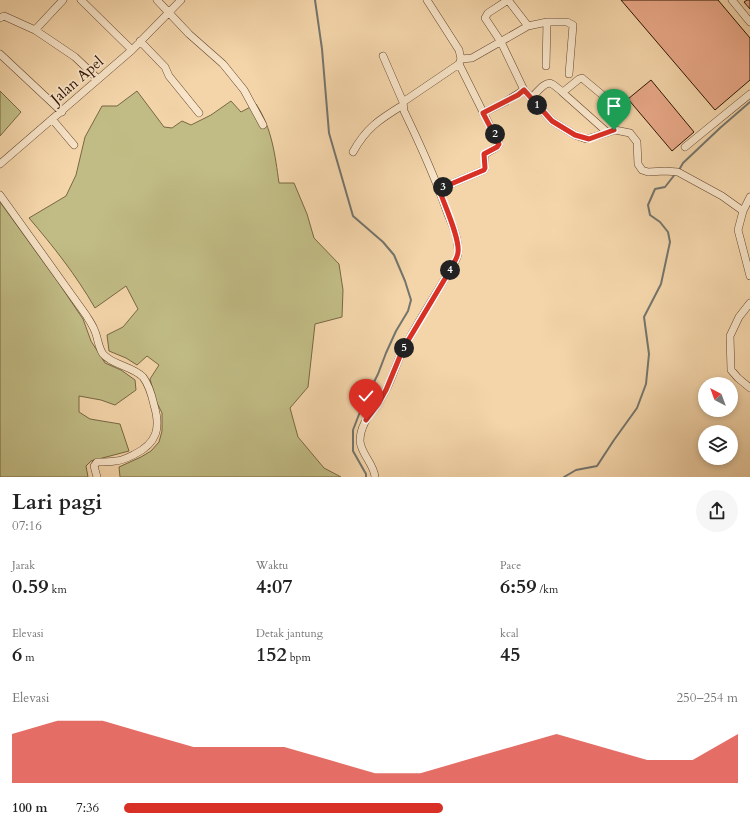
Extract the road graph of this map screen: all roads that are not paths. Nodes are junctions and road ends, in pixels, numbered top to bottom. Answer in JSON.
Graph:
{"nodes":[{"id":1,"x":63,"y":0,"type":"edge"},
{"id":2,"x":157,"y":0,"type":"edge"},
{"id":3,"x":181,"y":0,"type":"edge"},
{"id":4,"x":427,"y":0,"type":"edge"},
{"id":5,"x":508,"y":0,"type":"edge"},
{"id":6,"x":732,"y":0,"type":"edge"},
{"id":7,"x":83,"y":1,"type":"edge"},
{"id":8,"x":168,"y":12,"type":"junction"},
{"id":9,"x":0,"y":18,"type":"edge"},
{"id":10,"x":547,"y":22,"type":"junction"},
{"id":11,"x":750,"y":22,"type":"edge"},
{"id":12,"x":528,"y":26,"type":"junction"},
{"id":13,"x":35,"y":30,"type":"junction"},
{"id":14,"x":140,"y":41,"type":"junction"},
{"id":15,"x":501,"y":42,"type":"junction"},
{"id":16,"x":132,"y":50,"type":"junction"},
{"id":17,"x":0,"y":54,"type":"edge"},
{"id":18,"x":383,"y":56,"type":"dead end"},
{"id":19,"x":460,"y":62,"type":"junction"},
{"id":20,"x":546,"y":66,"type":"dead end"},
{"id":21,"x":569,"y":74,"type":"dead end"},
{"id":22,"x":98,"y":79,"type":"junction"},
{"id":23,"x":524,"y":90,"type":"junction"},
{"id":24,"x":562,"y":92,"type":"junction"},
{"id":25,"x":750,"y":94,"type":"edge"},
{"id":26,"x":531,"y":98,"type":"junction"},
{"id":27,"x":403,"y":103,"type":"junction"},
{"id":28,"x":612,"y":103,"type":"dead end"},
{"id":29,"x":62,"y":112,"type":"junction"},
{"id":30,"x":483,"y":113,"type":"junction"},
{"id":31,"x":199,"y":114,"type":"dead end"},
{"id":32,"x":52,"y":119,"type":"junction"},
{"id":33,"x":262,"y":125,"type":"dead end"},
{"id":34,"x":607,"y":132,"type":"junction"},
{"id":35,"x":74,"y":145,"type":"dead end"},
{"id":36,"x":685,"y":147,"type":"dead end"},
{"id":37,"x":353,"y":152,"type":"dead end"},
{"id":38,"x":0,"y":164,"type":"edge"},
{"id":39,"x":439,"y":189,"type":"junction"},
{"id":40,"x":0,"y":195,"type":"edge"},
{"id":41,"x":750,"y":197,"type":"edge"},
{"id":42,"x":743,"y":211,"type":"junction"},
{"id":43,"x":750,"y":276,"type":"edge"},
{"id":44,"x":750,"y":303,"type":"edge"},
{"id":45,"x":750,"y":388,"type":"edge"},
{"id":46,"x":97,"y":477,"type":"edge"},
{"id":47,"x":374,"y":477,"type":"edge"}],
"edges":[{"from":1,"to":13,"type":"street"},
{"from":2,"to":8,"type":"street"},
{"from":3,"to":8,"type":"street","name":"Jalan Apel"},
{"from":4,"to":19,"type":"street"},
{"from":5,"to":12,"type":"street"},
{"from":5,"to":15,"type":"street"},
{"from":6,"to":11,"type":"street"},
{"from":7,"to":16,"type":"street"},
{"from":8,"to":14,"type":"street","name":"Jalan Apel"},
{"from":8,"to":33,"type":"street"},
{"from":9,"to":13,"type":"street"},
{"from":10,"to":12,"type":"street"},
{"from":10,"to":20,"type":"street"},
{"from":10,"to":21,"type":"street"},
{"from":12,"to":15,"type":"street"},
{"from":13,"to":22,"type":"street"},
{"from":14,"to":16,"type":"street","name":"Jalan Apel"},
{"from":14,"to":31,"type":"street"},
{"from":15,"to":19,"type":"street"},
{"from":15,"to":23,"type":"street"},
{"from":16,"to":22,"type":"street","name":"Jalan Apel"},
{"from":17,"to":29,"type":"street"},
{"from":18,"to":27,"type":"street"},
{"from":19,"to":27,"type":"street"},
{"from":19,"to":30,"type":"street"},
{"from":22,"to":29,"type":"street","name":"Jalan Apel"},
{"from":23,"to":26,"type":"street"},
{"from":23,"to":30,"type":"street"},
{"from":24,"to":26,"type":"street"},
{"from":24,"to":28,"type":"street"},
{"from":24,"to":34,"type":"street"},
{"from":25,"to":36,"type":"street"},
{"from":26,"to":34,"type":"street"},
{"from":27,"to":37,"type":"street"},
{"from":27,"to":39,"type":"street"},
{"from":29,"to":32,"type":"street","name":"Jalan Apel"},
{"from":30,"to":39,"type":"street"},
{"from":32,"to":35,"type":"street"},
{"from":32,"to":38,"type":"street","name":"Jalan Apel"},
{"from":34,"to":42,"type":"street"},
{"from":39,"to":47,"type":"street"},
{"from":40,"to":46,"type":"street"},
{"from":41,"to":42,"type":"street"},
{"from":42,"to":43,"type":"street"},
{"from":44,"to":45,"type":"street"}]}
